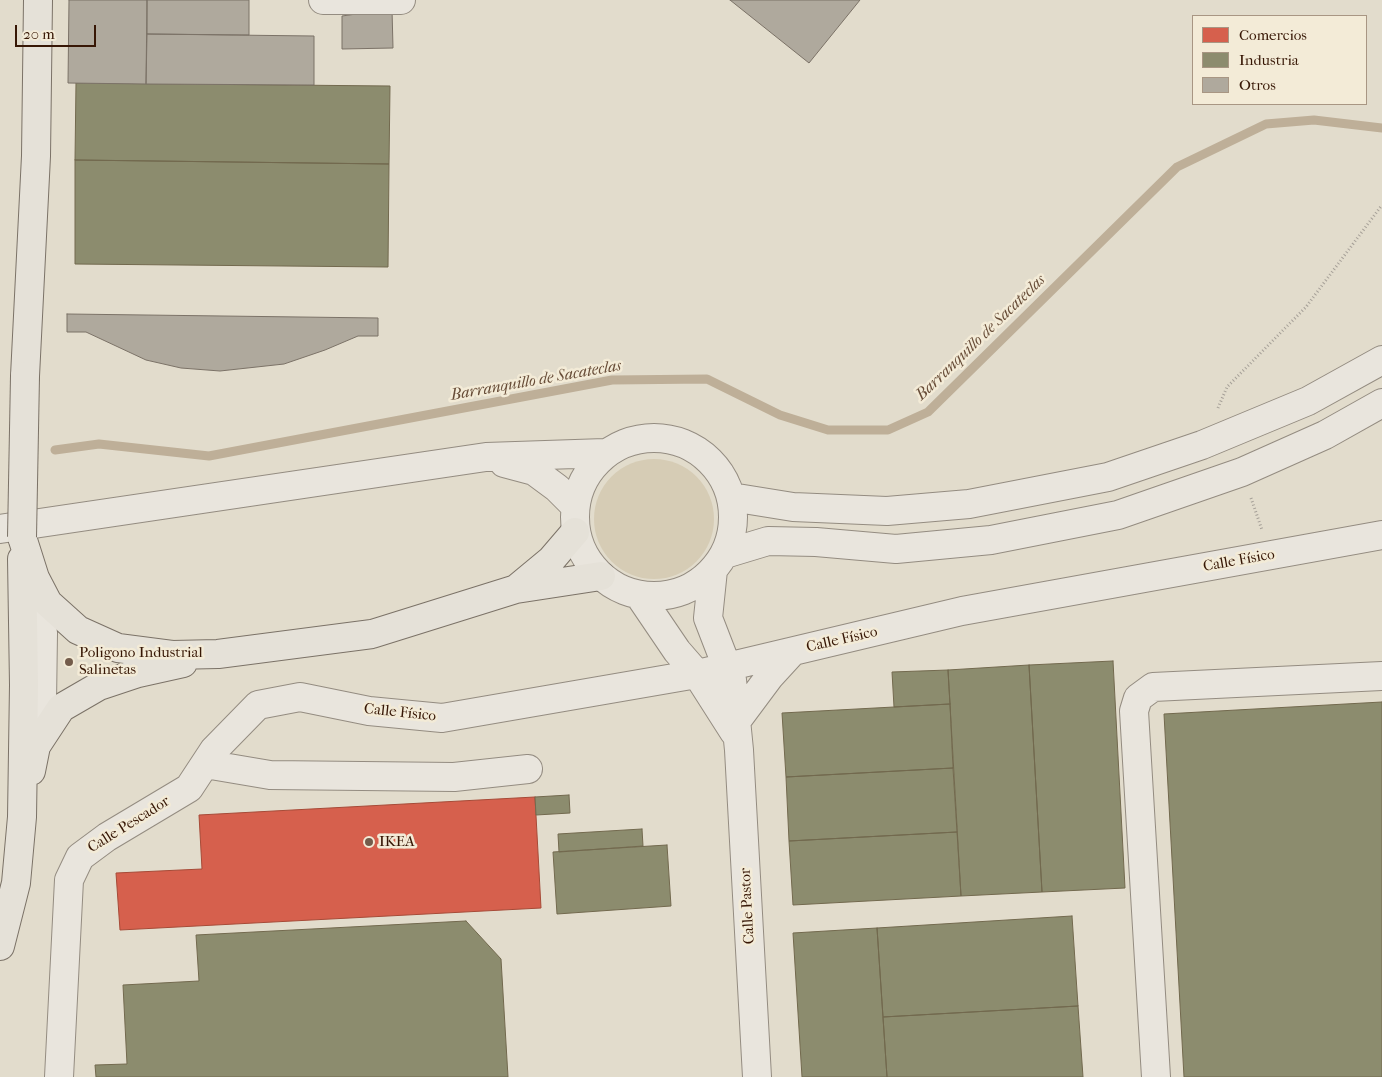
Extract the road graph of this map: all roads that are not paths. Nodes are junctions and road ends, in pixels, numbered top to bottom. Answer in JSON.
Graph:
{"nodes":[{"id":1,"x":38,"y":0,"type":"edge"},
{"id":2,"x":323,"y":0,"type":"edge"},
{"id":3,"x":401,"y":0,"type":"edge"},
{"id":4,"x":1382,"y":360,"type":"edge"},
{"id":5,"x":1382,"y":403,"type":"edge"},
{"id":6,"x":605,"y":453,"type":"junction"},
{"id":7,"x":486,"y":457,"type":"junction"},
{"id":8,"x":732,"y":497,"type":"junction"},
{"id":9,"x":575,"y":518,"type":"junction"},
{"id":10,"x":1382,"y":535,"type":"edge"},
{"id":11,"x":15,"y":539,"type":"edge"},
{"id":12,"x":719,"y":562,"type":"junction"},
{"id":13,"x":601,"y":576,"type":"junction"},
{"id":14,"x":35,"y":578,"type":"junction"},
{"id":15,"x":516,"y":589,"type":"junction"},
{"id":16,"x":638,"y":595,"type":"junction"},
{"id":17,"x":792,"y":652,"type":"junction"},
{"id":18,"x":218,"y":654,"type":"junction"},
{"id":19,"x":728,"y":667,"type":"junction"},
{"id":20,"x":697,"y":674,"type":"junction"},
{"id":21,"x":1382,"y":676,"type":"edge"},
{"id":22,"x":300,"y":697,"type":"joint"},
{"id":23,"x":735,"y":729,"type":"junction"},
{"id":24,"x":36,"y":746,"type":"junction"},
{"id":25,"x":206,"y":764,"type":"junction"},
{"id":26,"x":528,"y":769,"type":"dead end"},
{"id":27,"x":22,"y":817,"type":"junction"},
{"id":28,"x":0,"y":946,"type":"edge"},
{"id":29,"x":59,"y":1077,"type":"edge"},
{"id":30,"x":757,"y":1077,"type":"edge"},
{"id":31,"x":1156,"y":1077,"type":"edge"}],
"edges":[{"from":1,"to":11,"type":"highway","bridge":true},
{"from":2,"to":3,"type":"street"},
{"from":4,"to":8,"type":"street"},
{"from":5,"to":12,"type":"street"},
{"from":6,"to":7,"type":"street"},
{"from":6,"to":8,"type":"street"},
{"from":6,"to":9,"type":"street"},
{"from":7,"to":9,"type":"street"},
{"from":7,"to":11,"type":"street"},
{"from":8,"to":12,"type":"street"},
{"from":9,"to":13,"type":"street"},
{"from":9,"to":15,"type":"highway"},
{"from":10,"to":17,"type":"street","name":"Calle Físico"},
{"from":11,"to":14,"type":"highway"},
{"from":11,"to":27,"type":"highway"},
{"from":12,"to":16,"type":"street"},
{"from":12,"to":19,"type":"street","name":"Calle Pastor"},
{"from":13,"to":15,"type":"highway"},
{"from":13,"to":16,"type":"street"},
{"from":14,"to":18,"type":"highway"},
{"from":14,"to":24,"type":"street"},
{"from":15,"to":18,"type":"highway"},
{"from":16,"to":20,"type":"street","name":"Calle Pastor"},
{"from":17,"to":19,"type":"street","name":"Calle Físico"},
{"from":17,"to":23,"type":"street"},
{"from":18,"to":24,"type":"highway"},
{"from":19,"to":20,"type":"street","name":"Calle Físico"},
{"from":19,"to":23,"type":"street","name":"Calle Pastor"},
{"from":20,"to":22,"type":"street","name":"Calle Físico"},
{"from":20,"to":23,"type":"street","name":"Calle Pastor"},
{"from":21,"to":31,"type":"street"},
{"from":22,"to":25,"type":"street","name":"Calle Pescador"},
{"from":23,"to":30,"type":"street","name":"Calle Pastor"},
{"from":24,"to":27,"type":"highway"},
{"from":25,"to":26,"type":"street"},
{"from":25,"to":29,"type":"street","name":"Calle Pescador"},
{"from":27,"to":28,"type":"highway"}]}
